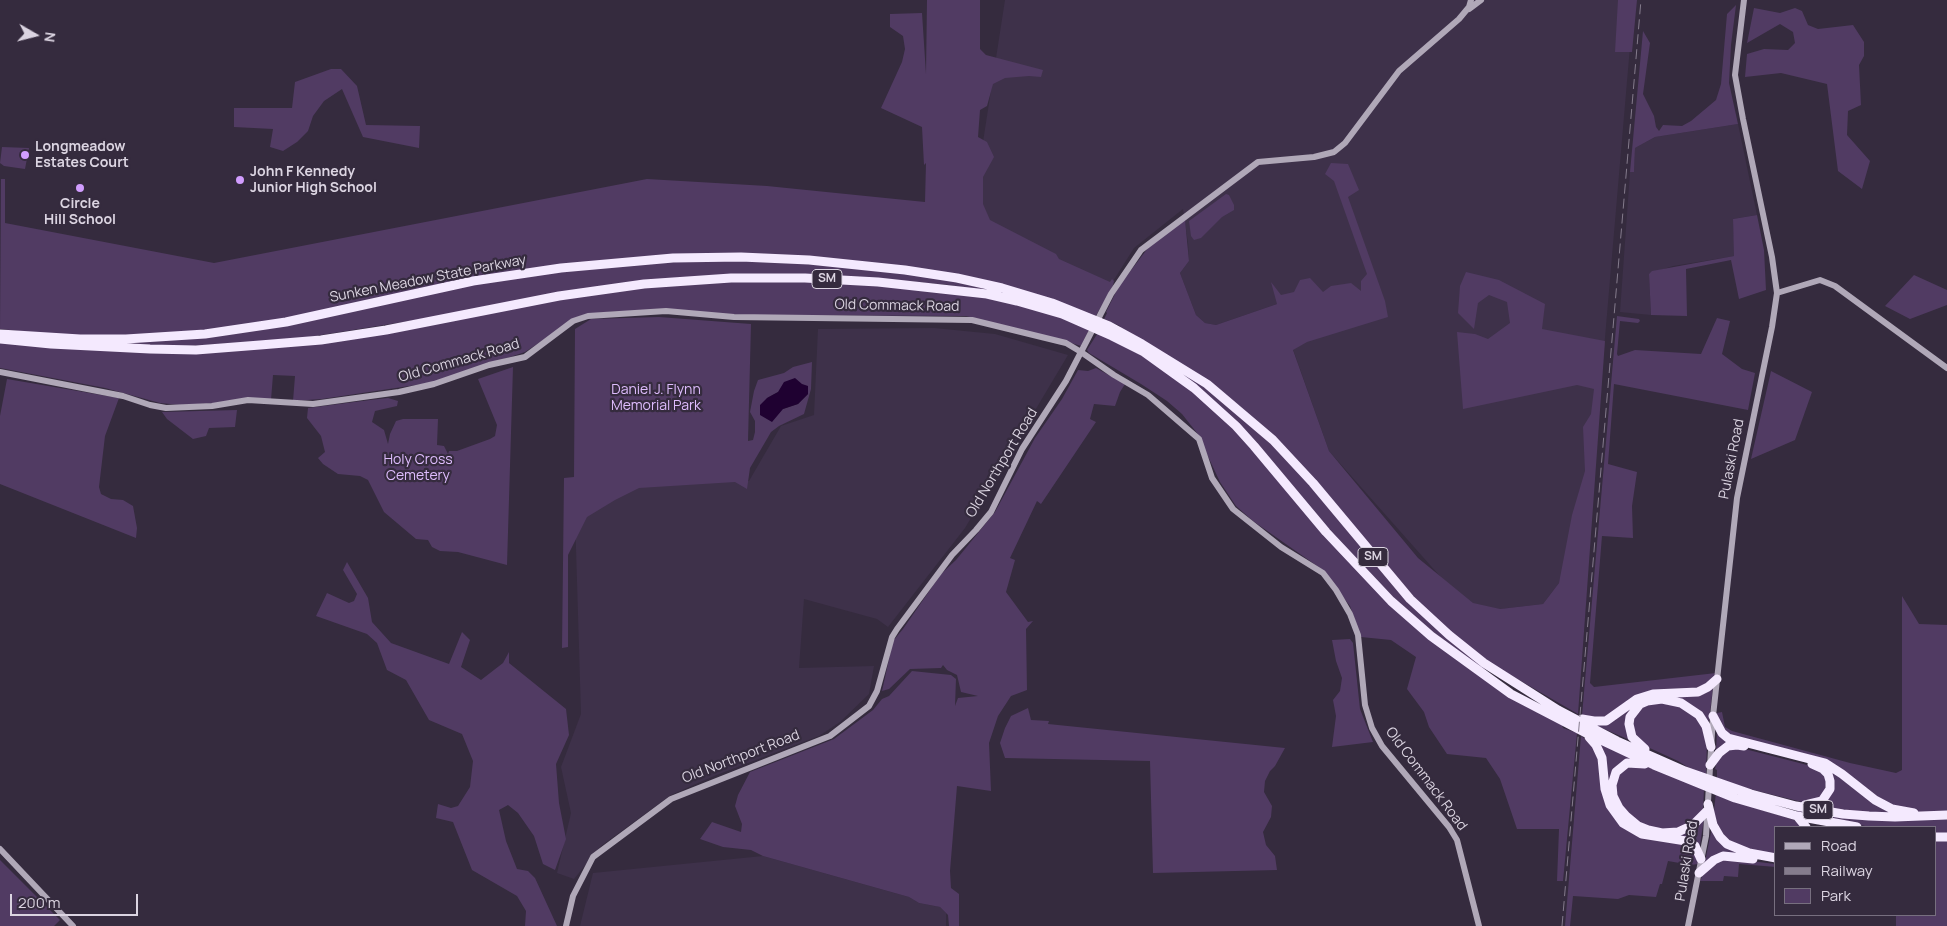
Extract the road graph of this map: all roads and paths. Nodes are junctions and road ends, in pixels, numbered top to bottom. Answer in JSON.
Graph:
{"nodes":[{"id":1,"x":1471,"y":0,"type":"edge"},
{"id":2,"x":1480,"y":0,"type":"edge"},
{"id":3,"x":1744,"y":0,"type":"edge"},
{"id":4,"x":1466,"y":11,"type":"junction"},
{"id":5,"x":1776,"y":293,"type":"junction"},
{"id":6,"x":0,"y":334,"type":"edge"},
{"id":7,"x":0,"y":340,"type":"edge"},
{"id":8,"x":1081,"y":352,"type":"junction"},
{"id":9,"x":1947,"y":368,"type":"edge"},
{"id":10,"x":0,"y":372,"type":"edge"},
{"id":11,"x":1717,"y":679,"type":"junction"},
{"id":12,"x":1558,"y":710,"type":"junction"},
{"id":13,"x":1713,"y":716,"type":"junction"},
{"id":14,"x":1586,"y":733,"type":"junction"},
{"id":15,"x":1711,"y":747,"type":"junction"},
{"id":16,"x":1657,"y":762,"type":"junction"},
{"id":17,"x":1710,"y":767,"type":"junction"},
{"id":18,"x":1708,"y":804,"type":"junction"},
{"id":19,"x":1796,"y":811,"type":"junction"},
{"id":20,"x":1947,"y":815,"type":"edge"},
{"id":21,"x":1928,"y":816,"type":"junction"},
{"id":22,"x":1805,"y":826,"type":"edge"},
{"id":23,"x":1852,"y":826,"type":"edge"},
{"id":24,"x":0,"y":849,"type":"edge"},
{"id":25,"x":1774,"y":858,"type":"edge"},
{"id":26,"x":1701,"y":859,"type":"junction"},
{"id":27,"x":1774,"y":862,"type":"edge"},
{"id":28,"x":1699,"y":873,"type":"junction"},
{"id":29,"x":73,"y":926,"type":"edge"},
{"id":30,"x":566,"y":926,"type":"edge"},
{"id":31,"x":1479,"y":926,"type":"edge"},
{"id":32,"x":1688,"y":926,"type":"edge"}],
"edges":[{"from":1,"to":4,"type":"main road","name":"Old Northport Road"},
{"from":2,"to":4,"type":"main road","name":"Old Northport Road"},
{"from":3,"to":5,"type":"main road","name":"Pulaski Road"},
{"from":4,"to":8,"type":"main road","name":"Old Northport Road"},
{"from":5,"to":9,"type":"main road"},
{"from":5,"to":11,"type":"main road","name":"Pulaski Road"},
{"from":6,"to":12,"type":"highway","name":"Sunken Meadow State Parkway","number":"SM"},
{"from":7,"to":14,"type":"highway","name":"Sunken Meadow State Parkway","number":"SM"},
{"from":8,"to":10,"type":"main road","name":"Old Commack Road"},
{"from":8,"to":30,"type":"main road","name":"Old Northport Road"},
{"from":8,"to":31,"type":"main road","name":"Old Commack Road"},
{"from":11,"to":12,"type":"highway"},
{"from":11,"to":13,"type":"main road","name":"Pulaski Road"},
{"from":12,"to":16,"type":"highway","name":"Sunken Meadow State Parkway","number":"SM"},
{"from":13,"to":15,"type":"main road","name":"Pulaski Road"},
{"from":13,"to":21,"type":"highway"},
{"from":14,"to":16,"type":"highway","name":"Sunken Meadow State Parkway","number":"SM"},
{"from":14,"to":26,"type":"highway"},
{"from":15,"to":16,"type":"highway"},
{"from":15,"to":17,"type":"main road","name":"Pulaski Road"},
{"from":16,"to":18,"type":"highway"},
{"from":16,"to":19,"type":"highway","name":"Sunken Meadow State Parkway","number":"SM"},
{"from":17,"to":18,"type":"main road","name":"Pulaski Road"},
{"from":17,"to":19,"type":"highway"},
{"from":18,"to":25,"type":"highway"},
{"from":18,"to":26,"type":"main road","name":"Pulaski Road"},
{"from":19,"to":21,"type":"highway","name":"Sunken Meadow State Parkway","number":"SM"},
{"from":19,"to":22,"type":"highway"},
{"from":19,"to":23,"type":"highway","name":"Sunken Meadow State Parkway","number":"SM"},
{"from":20,"to":21,"type":"highway","name":"Sunken Meadow State Parkway","number":"SM"},
{"from":24,"to":29,"type":"main road"},
{"from":26,"to":28,"type":"main road","name":"Pulaski Road"},
{"from":27,"to":28,"type":"highway"},
{"from":28,"to":32,"type":"main road","name":"Pulaski Road"}]}
